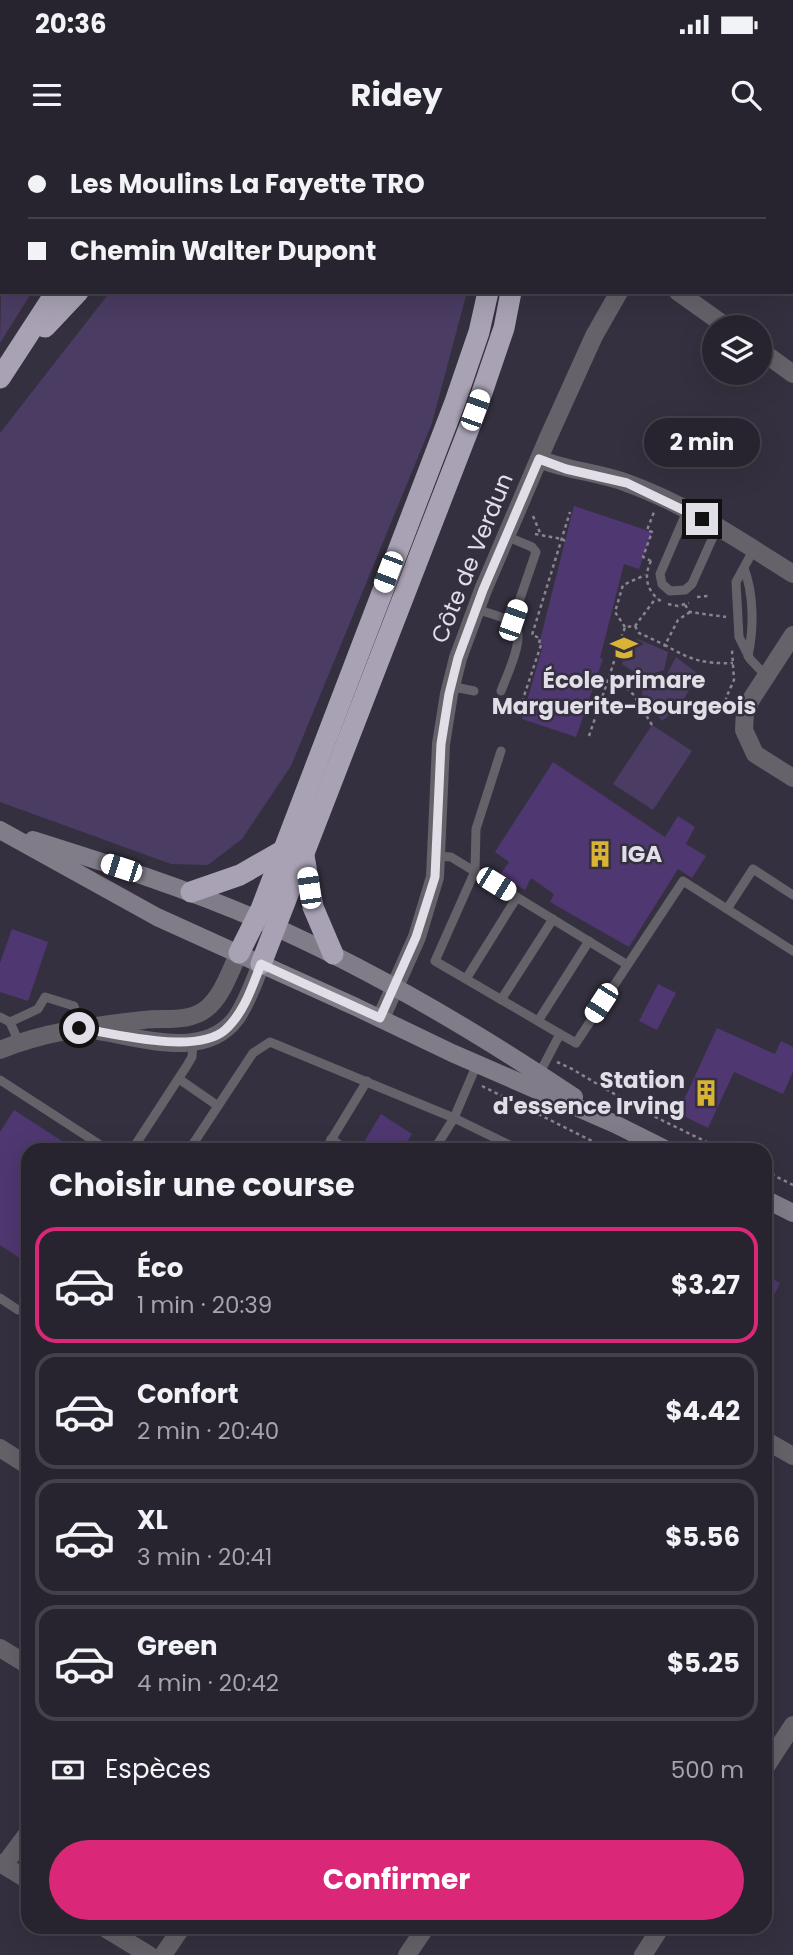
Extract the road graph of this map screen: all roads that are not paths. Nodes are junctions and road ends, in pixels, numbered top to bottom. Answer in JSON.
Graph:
{"nodes":[{"id":1,"x":55,"y":294,"type":"edge"},
{"id":2,"x":76,"y":294,"type":"edge"},
{"id":3,"x":488,"y":294,"type":"edge"},
{"id":4,"x":511,"y":294,"type":"edge"},
{"id":5,"x":618,"y":294,"type":"edge"},
{"id":6,"x":681,"y":294,"type":"edge"},
{"id":7,"x":710,"y":315,"type":"edge"},
{"id":8,"x":772,"y":359,"type":"edge"},
{"id":9,"x":6,"y":369,"type":"edge"},
{"id":10,"x":793,"y":374,"type":"edge"},
{"id":11,"x":539,"y":459,"type":"junction"},
{"id":12,"x":687,"y":511,"type":"junction"},
{"id":13,"x":717,"y":528,"type":"junction"},
{"id":14,"x":506,"y":536,"type":"junction"},
{"id":15,"x":754,"y":549,"type":"junction"},
{"id":16,"x":793,"y":574,"type":"edge"},
{"id":17,"x":476,"y":610,"type":"junction"},
{"id":18,"x":512,"y":622,"type":"junction"},
{"id":19,"x":793,"y":635,"type":"edge"},
{"id":20,"x":766,"y":676,"type":"junction"},
{"id":21,"x":450,"y":686,"type":"junction"},
{"id":22,"x":474,"y":691,"type":"dead end"},
{"id":23,"x":501,"y":691,"type":"dead end"},
{"id":24,"x":501,"y":751,"type":"dead end"},
{"id":25,"x":793,"y":778,"type":"edge"},
{"id":26,"x":0,"y":830,"type":"edge"},
{"id":27,"x":282,"y":850,"type":"junction"},
{"id":28,"x":304,"y":856,"type":"junction"},
{"id":29,"x":437,"y":856,"type":"junction"},
{"id":30,"x":475,"y":871,"type":"junction"},
{"id":31,"x":191,"y":892,"type":"junction"},
{"id":32,"x":793,"y":895,"type":"edge"},
{"id":33,"x":517,"y":897,"type":"junction"},
{"id":34,"x":727,"y":909,"type":"junction"},
{"id":35,"x":256,"y":918,"type":"junction"},
{"id":36,"x":553,"y":919,"type":"junction"},
{"id":37,"x":276,"y":927,"type":"junction"},
{"id":38,"x":589,"y":941,"type":"junction"},
{"id":39,"x":793,"y":951,"type":"edge"},
{"id":40,"x":239,"y":953,"type":"junction"},
{"id":41,"x":333,"y":954,"type":"junction"},
{"id":42,"x":261,"y":964,"type":"junction"},
{"id":43,"x":626,"y":964,"type":"junction"},
{"id":44,"x":466,"y":979,"type":"junction"},
{"id":45,"x":394,"y":987,"type":"junction"},
{"id":46,"x":502,"y":1000,"type":"junction"},
{"id":47,"x":0,"y":1017,"type":"edge"},
{"id":48,"x":380,"y":1018,"type":"junction"},
{"id":49,"x":538,"y":1021,"type":"junction"},
{"id":50,"x":10,"y":1022,"type":"junction"},
{"id":51,"x":79,"y":1028,"type":"junction"},
{"id":52,"x":560,"y":1034,"type":"junction"},
{"id":53,"x":19,"y":1043,"type":"junction"},
{"id":54,"x":193,"y":1043,"type":"junction"},
{"id":55,"x":0,"y":1050,"type":"edge"},
{"id":56,"x":478,"y":1063,"type":"junction"},
{"id":57,"x":178,"y":1079,"type":"junction"},
{"id":58,"x":0,"y":1080,"type":"edge"},
{"id":59,"x":536,"y":1080,"type":"junction"},
{"id":60,"x":367,"y":1081,"type":"junction"},
{"id":61,"x":9,"y":1086,"type":"junction"},
{"id":62,"x":0,"y":1094,"type":"edge"},
{"id":63,"x":218,"y":1106,"type":"junction"},
{"id":64,"x":454,"y":1118,"type":"junction"},
{"id":65,"x":331,"y":1139,"type":"junction"},
{"id":66,"x":97,"y":1143,"type":"edge"},
{"id":67,"x":137,"y":1143,"type":"edge"},
{"id":68,"x":193,"y":1143,"type":"edge"},
{"id":69,"x":329,"y":1143,"type":"edge"},
{"id":70,"x":337,"y":1143,"type":"edge"},
{"id":71,"x":439,"y":1143,"type":"edge"},
{"id":72,"x":506,"y":1143,"type":"edge"},
{"id":73,"x":653,"y":1143,"type":"edge"},
{"id":74,"x":772,"y":1202,"type":"edge"},
{"id":75,"x":793,"y":1213,"type":"edge"},
{"id":76,"x":0,"y":1298,"type":"edge"},
{"id":77,"x":21,"y":1310,"type":"edge"},
{"id":78,"x":772,"y":1444,"type":"edge"},
{"id":79,"x":0,"y":1448,"type":"edge"},
{"id":80,"x":793,"y":1455,"type":"edge"},
{"id":81,"x":21,"y":1462,"type":"edge"},
{"id":82,"x":0,"y":1648,"type":"edge"},
{"id":83,"x":21,"y":1661,"type":"edge"},
{"id":84,"x":793,"y":1725,"type":"edge"},
{"id":85,"x":772,"y":1757,"type":"edge"},
{"id":86,"x":21,"y":1841,"type":"edge"},
{"id":87,"x":2,"y":1864,"type":"edge"},
{"id":88,"x":21,"y":1876,"type":"edge"},
{"id":89,"x":114,"y":1934,"type":"edge"},
{"id":90,"x":177,"y":1934,"type":"edge"},
{"id":91,"x":421,"y":1934,"type":"edge"},
{"id":92,"x":656,"y":1934,"type":"edge"},
{"id":93,"x":149,"y":1955,"type":"edge"},
{"id":94,"x":163,"y":1955,"type":"edge"},
{"id":95,"x":407,"y":1955,"type":"edge"},
{"id":96,"x":643,"y":1955,"type":"edge"}],
"edges":[{"from":1,"to":9,"type":"highway"},
{"from":2,"to":9,"type":"highway"},
{"from":3,"to":27,"type":"highway"},
{"from":4,"to":28,"type":"highway"},
{"from":5,"to":11,"type":"street","name":"Côte de Verdun"},
{"from":6,"to":7,"type":"street"},
{"from":8,"to":10,"type":"street"},
{"from":11,"to":12,"type":"street"},
{"from":11,"to":14,"type":"street","name":"Côte de Verdun"},
{"from":12,"to":13,"type":"street"},
{"from":12,"to":13,"type":"lane"},
{"from":13,"to":15,"type":"street"},
{"from":14,"to":17,"type":"street","name":"Côte de Verdun"},
{"from":14,"to":18,"type":"lane"},
{"from":15,"to":16,"type":"street"},
{"from":15,"to":20,"type":"lane"},
{"from":17,"to":18,"type":"lane"},
{"from":17,"to":21,"type":"street","name":"Côte de Verdun"},
{"from":18,"to":23,"type":"lane"},
{"from":19,"to":20,"type":"street"},
{"from":20,"to":25,"type":"street"},
{"from":21,"to":22,"type":"lane"},
{"from":21,"to":29,"type":"street","name":"Côte de Verdun"},
{"from":24,"to":30,"type":"lane"},
{"from":26,"to":31,"type":"street"},
{"from":26,"to":40,"type":"street"},
{"from":27,"to":31,"type":"highway"},
{"from":27,"to":35,"type":"highway"},
{"from":28,"to":37,"type":"highway"},
{"from":28,"to":41,"type":"highway"},
{"from":29,"to":30,"type":"lane"},
{"from":29,"to":45,"type":"street","name":"Côte de Verdun"},
{"from":30,"to":33,"type":"lane"},
{"from":30,"to":44,"type":"lane"},
{"from":31,"to":35,"type":"street"},
{"from":32,"to":34,"type":"lane"},
{"from":33,"to":36,"type":"lane"},
{"from":33,"to":44,"type":"lane"},
{"from":34,"to":39,"type":"lane"},
{"from":34,"to":43,"type":"lane"},
{"from":35,"to":37,"type":"street"},
{"from":35,"to":40,"type":"highway"},
{"from":36,"to":38,"type":"lane"},
{"from":36,"to":46,"type":"lane"},
{"from":37,"to":41,"type":"street"},
{"from":37,"to":42,"type":"highway"},
{"from":38,"to":43,"type":"lane"},
{"from":38,"to":49,"type":"lane"},
{"from":40,"to":42,"type":"street"},
{"from":40,"to":51,"type":"street"},
{"from":41,"to":45,"type":"street"},
{"from":42,"to":48,"type":"street"},
{"from":42,"to":54,"type":"street"},
{"from":43,"to":52,"type":"lane"},
{"from":44,"to":46,"type":"lane"},
{"from":45,"to":48,"type":"street","name":"Côte de Verdun"},
{"from":45,"to":59,"type":"street"},
{"from":46,"to":49,"type":"lane"},
{"from":47,"to":50,"type":"lane"},
{"from":48,"to":56,"type":"street"},
{"from":49,"to":52,"type":"lane"},
{"from":50,"to":51,"type":"lane"},
{"from":50,"to":53,"type":"lane"},
{"from":51,"to":53,"type":"street"},
{"from":51,"to":54,"type":"street"},
{"from":52,"to":59,"type":"lane"},
{"from":53,"to":55,"type":"street"},
{"from":54,"to":57,"type":"lane"},
{"from":56,"to":59,"type":"street"},
{"from":56,"to":64,"type":"lane"},
{"from":57,"to":63,"type":"lane"},
{"from":57,"to":67,"type":"lane"},
{"from":58,"to":61,"type":"lane"},
{"from":59,"to":73,"type":"street"},
{"from":60,"to":63,"type":"lane"},
{"from":60,"to":64,"type":"lane"},
{"from":60,"to":65,"type":"lane"},
{"from":61,"to":62,"type":"lane"},
{"from":61,"to":66,"type":"lane"},
{"from":63,"to":68,"type":"lane"},
{"from":64,"to":71,"type":"lane"},
{"from":64,"to":72,"type":"lane"},
{"from":65,"to":69,"type":"lane"},
{"from":65,"to":70,"type":"lane"},
{"from":74,"to":75,"type":"street"},
{"from":76,"to":77,"type":"lane"},
{"from":78,"to":80,"type":"street"},
{"from":79,"to":81,"type":"street"},
{"from":82,"to":83,"type":"street"},
{"from":84,"to":85,"type":"street"},
{"from":86,"to":87,"type":"street"},
{"from":87,"to":88,"type":"street"},
{"from":89,"to":93,"type":"street"},
{"from":90,"to":94,"type":"street"},
{"from":91,"to":95,"type":"street"},
{"from":92,"to":96,"type":"street"}]}
